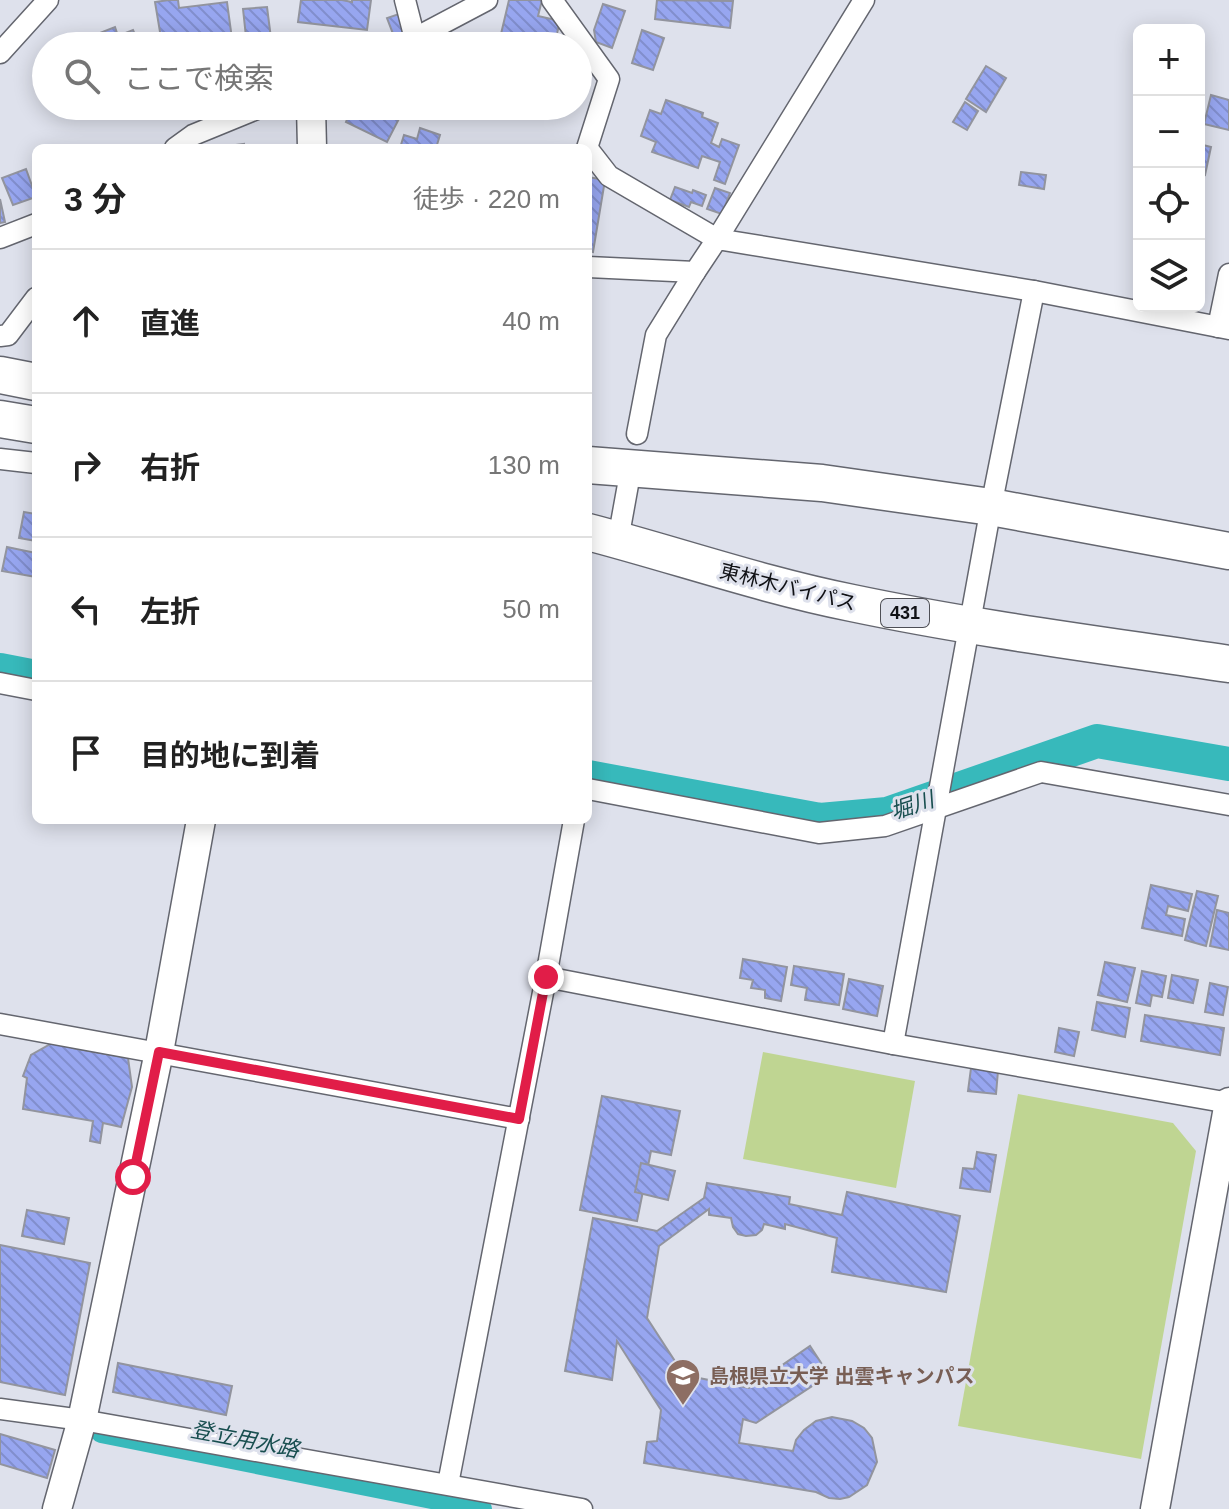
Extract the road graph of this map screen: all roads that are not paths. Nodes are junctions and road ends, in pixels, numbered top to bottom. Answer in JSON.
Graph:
{"nodes":[{"id":1,"x":48,"y":0,"type":"edge"},
{"id":2,"x":405,"y":0,"type":"edge"},
{"id":3,"x":487,"y":0,"type":"edge"},
{"id":4,"x":552,"y":0,"type":"edge"},
{"id":5,"x":864,"y":0,"type":"edge"},
{"id":6,"x":407,"y":32,"type":"edge"},
{"id":7,"x":426,"y":32,"type":"edge"},
{"id":8,"x":575,"y":32,"type":"edge"},
{"id":9,"x":0,"y":53,"type":"edge"},
{"id":10,"x":592,"y":55,"type":"edge"},
{"id":11,"x":230,"y":120,"type":"edge"},
{"id":12,"x":311,"y":120,"type":"edge"},
{"id":13,"x":181,"y":144,"type":"edge"},
{"id":14,"x":312,"y":144,"type":"edge"},
{"id":15,"x":590,"y":144,"type":"edge"},
{"id":16,"x":592,"y":154,"type":"edge"},
{"id":17,"x":32,"y":226,"type":"edge"},
{"id":18,"x":0,"y":238,"type":"edge"},
{"id":19,"x":717,"y":239,"type":"junction"},
{"id":20,"x":592,"y":267,"type":"edge"},
{"id":21,"x":695,"y":272,"type":"junction"},
{"id":22,"x":1229,"y":274,"type":"edge"},
{"id":23,"x":1034,"y":291,"type":"junction"},
{"id":24,"x":32,"y":303,"type":"edge"},
{"id":25,"x":1224,"y":328,"type":"edge"},
{"id":26,"x":0,"y":336,"type":"edge"},
{"id":27,"x":0,"y":419,"type":"edge"},
{"id":28,"x":32,"y":424,"type":"edge"},
{"id":29,"x":634,"y":451,"type":"junction"},
{"id":30,"x":0,"y":459,"type":"edge"},
{"id":31,"x":32,"y":463,"type":"edge"},
{"id":32,"x":592,"y":464,"type":"edge"},
{"id":33,"x":991,"y":507,"type":"junction"},
{"id":34,"x":603,"y":536,"type":"edge"},
{"id":35,"x":1229,"y":551,"type":"edge"},
{"id":36,"x":969,"y":624,"type":"junction"},
{"id":37,"x":1229,"y":664,"type":"edge"},
{"id":38,"x":0,"y":683,"type":"edge"},
{"id":39,"x":32,"y":689,"type":"edge"},
{"id":40,"x":592,"y":790,"type":"edge"},
{"id":41,"x":1229,"y":805,"type":"edge"},
{"id":42,"x":936,"y":808,"type":"junction"},
{"id":43,"x":200,"y":824,"type":"edge"},
{"id":44,"x":573,"y":824,"type":"edge"},
{"id":45,"x":546,"y":977,"type":"junction"},
{"id":46,"x":0,"y":1024,"type":"edge"},
{"id":47,"x":893,"y":1044,"type":"junction"},
{"id":48,"x":159,"y":1052,"type":"junction"},
{"id":49,"x":1229,"y":1103,"type":"edge"},
{"id":50,"x":519,"y":1119,"type":"junction"},
{"id":51,"x":0,"y":1409,"type":"edge"},
{"id":52,"x":82,"y":1420,"type":"junction"},
{"id":53,"x":448,"y":1484,"type":"junction"},
{"id":54,"x":57,"y":1509,"type":"edge"},
{"id":55,"x":582,"y":1509,"type":"edge"},
{"id":56,"x":1155,"y":1509,"type":"edge"}],
"edges":[{"from":1,"to":9,"type":"street"},
{"from":2,"to":6,"type":"street"},
{"from":3,"to":7,"type":"street"},
{"from":4,"to":8,"type":"street"},
{"from":5,"to":19,"type":"street"},
{"from":10,"to":15,"type":"street"},
{"from":11,"to":13,"type":"street"},
{"from":12,"to":14,"type":"street"},
{"from":16,"to":19,"type":"street"},
{"from":17,"to":18,"type":"street"},
{"from":19,"to":21,"type":"street"},
{"from":19,"to":23,"type":"street"},
{"from":20,"to":21,"type":"street"},
{"from":21,"to":29,"type":"street"},
{"from":22,"to":25,"type":"street"},
{"from":23,"to":25,"type":"street"},
{"from":23,"to":33,"type":"street"},
{"from":24,"to":26,"type":"street"},
{"from":27,"to":28,"type":"highway"},
{"from":29,"to":32,"type":"highway"},
{"from":29,"to":33,"type":"highway"},
{"from":29,"to":34,"type":"street"},
{"from":30,"to":31,"type":"street"},
{"from":33,"to":35,"type":"highway"},
{"from":33,"to":36,"type":"street"},
{"from":34,"to":36,"type":"highway","name":"東林木バイパス","number":"431"},
{"from":36,"to":37,"type":"highway","name":"東林木バイパス","number":"431"},
{"from":36,"to":42,"type":"street"},
{"from":38,"to":39,"type":"street"},
{"from":40,"to":42,"type":"street"},
{"from":41,"to":42,"type":"street"},
{"from":42,"to":47,"type":"street"},
{"from":43,"to":48,"type":"street"},
{"from":44,"to":45,"type":"street"},
{"from":45,"to":47,"type":"street"},
{"from":45,"to":50,"type":"street"},
{"from":46,"to":48,"type":"street"},
{"from":47,"to":49,"type":"street"},
{"from":48,"to":50,"type":"street"},
{"from":48,"to":52,"type":"street"},
{"from":49,"to":56,"type":"street"},
{"from":50,"to":53,"type":"street"},
{"from":51,"to":52,"type":"street"},
{"from":52,"to":53,"type":"street"},
{"from":52,"to":54,"type":"street"},
{"from":53,"to":55,"type":"street"}]}
